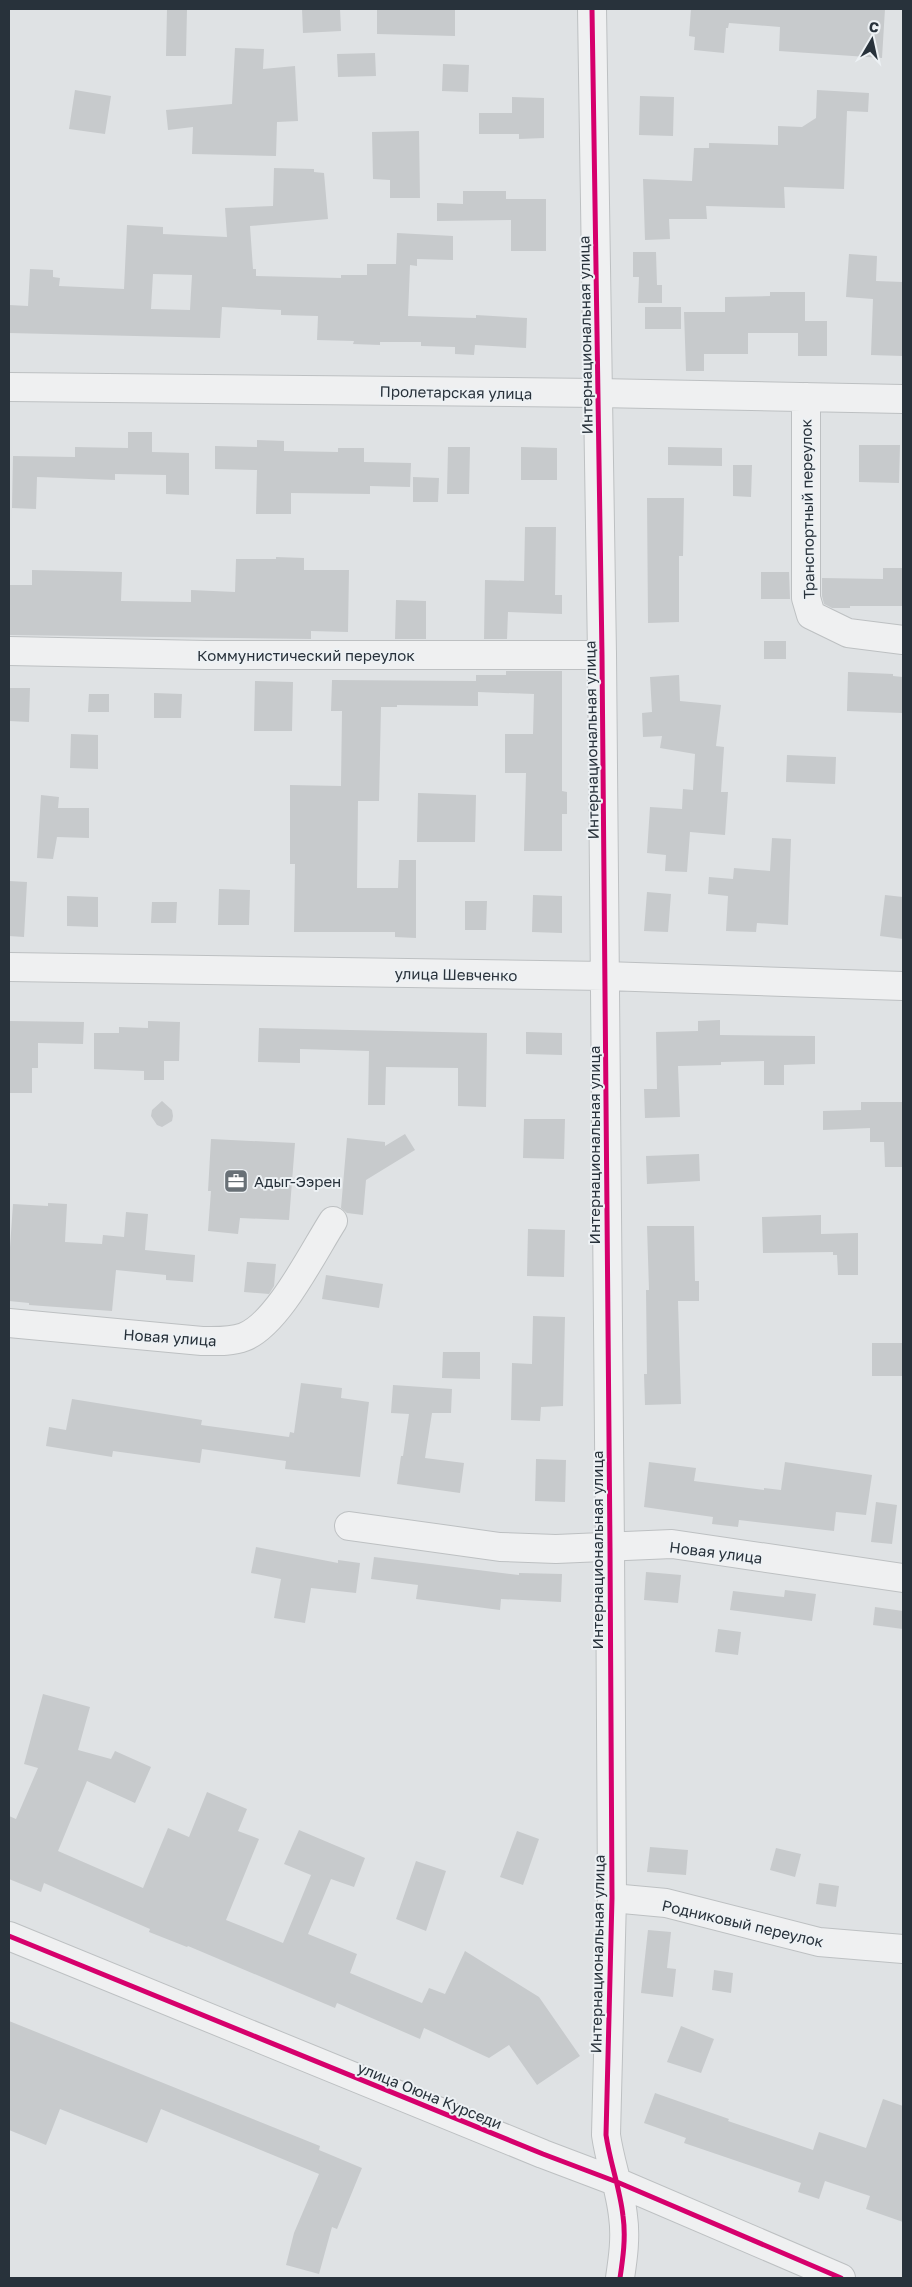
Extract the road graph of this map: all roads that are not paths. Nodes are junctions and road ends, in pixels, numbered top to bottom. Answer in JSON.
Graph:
{"nodes":[{"id":1,"x":592,"y":9,"type":"edge"},
{"id":2,"x":9,"y":387,"type":"edge"},
{"id":3,"x":598,"y":393,"type":"junction"},
{"id":4,"x":806,"y":396,"type":"junction"},
{"id":5,"x":903,"y":399,"type":"edge"},
{"id":6,"x":903,"y":640,"type":"edge"},
{"id":7,"x":9,"y":651,"type":"edge"},
{"id":8,"x":602,"y":655,"type":"junction"},
{"id":9,"x":9,"y":967,"type":"edge"},
{"id":10,"x":605,"y":976,"type":"junction"},
{"id":11,"x":903,"y":986,"type":"edge"},
{"id":12,"x":333,"y":1221,"type":"dead end"},
{"id":13,"x":9,"y":1322,"type":"edge"},
{"id":14,"x":349,"y":1526,"type":"dead end"},
{"id":15,"x":610,"y":1548,"type":"junction"},
{"id":16,"x":903,"y":1578,"type":"edge"},
{"id":17,"x":612,"y":1898,"type":"junction"},
{"id":18,"x":9,"y":1936,"type":"edge"},
{"id":19,"x":903,"y":1949,"type":"edge"},
{"id":20,"x":617,"y":2182,"type":"junction"},
{"id":21,"x":620,"y":2278,"type":"edge"},
{"id":22,"x":841,"y":2278,"type":"edge"}],
"edges":[{"from":1,"to":3,"type":"street","name":"Интернациональная улица"},
{"from":2,"to":3,"type":"street","name":"Пролетарская улица"},
{"from":3,"to":4,"type":"street","name":"Пролетарская улица"},
{"from":3,"to":8,"type":"street","name":"Интернациональная улица"},
{"from":4,"to":5,"type":"street","name":"Пролетарская улица"},
{"from":4,"to":6,"type":"street","name":"Транспортный переулок"},
{"from":7,"to":8,"type":"street","name":"Коммунистический переулок"},
{"from":8,"to":10,"type":"street","name":"Интернациональная улица"},
{"from":9,"to":10,"type":"street","name":"улица Шевченко"},
{"from":10,"to":11,"type":"street","name":"улица Шевченко"},
{"from":10,"to":15,"type":"street","name":"Интернациональная улица"},
{"from":12,"to":13,"type":"street","name":"Новая улица"},
{"from":14,"to":15,"type":"street","name":"Новая улица"},
{"from":15,"to":16,"type":"street","name":"Новая улица"},
{"from":15,"to":17,"type":"street","name":"Интернациональная улица"},
{"from":17,"to":19,"type":"street","name":"Родниковый переулок"},
{"from":17,"to":20,"type":"street","name":"Интернациональная улица"},
{"from":18,"to":20,"type":"street","name":"улица Оюна Курседи"},
{"from":20,"to":21,"type":"street","name":"Интернациональная улица"},
{"from":20,"to":22,"type":"street","name":"улица Оюна Курседи"}]}
